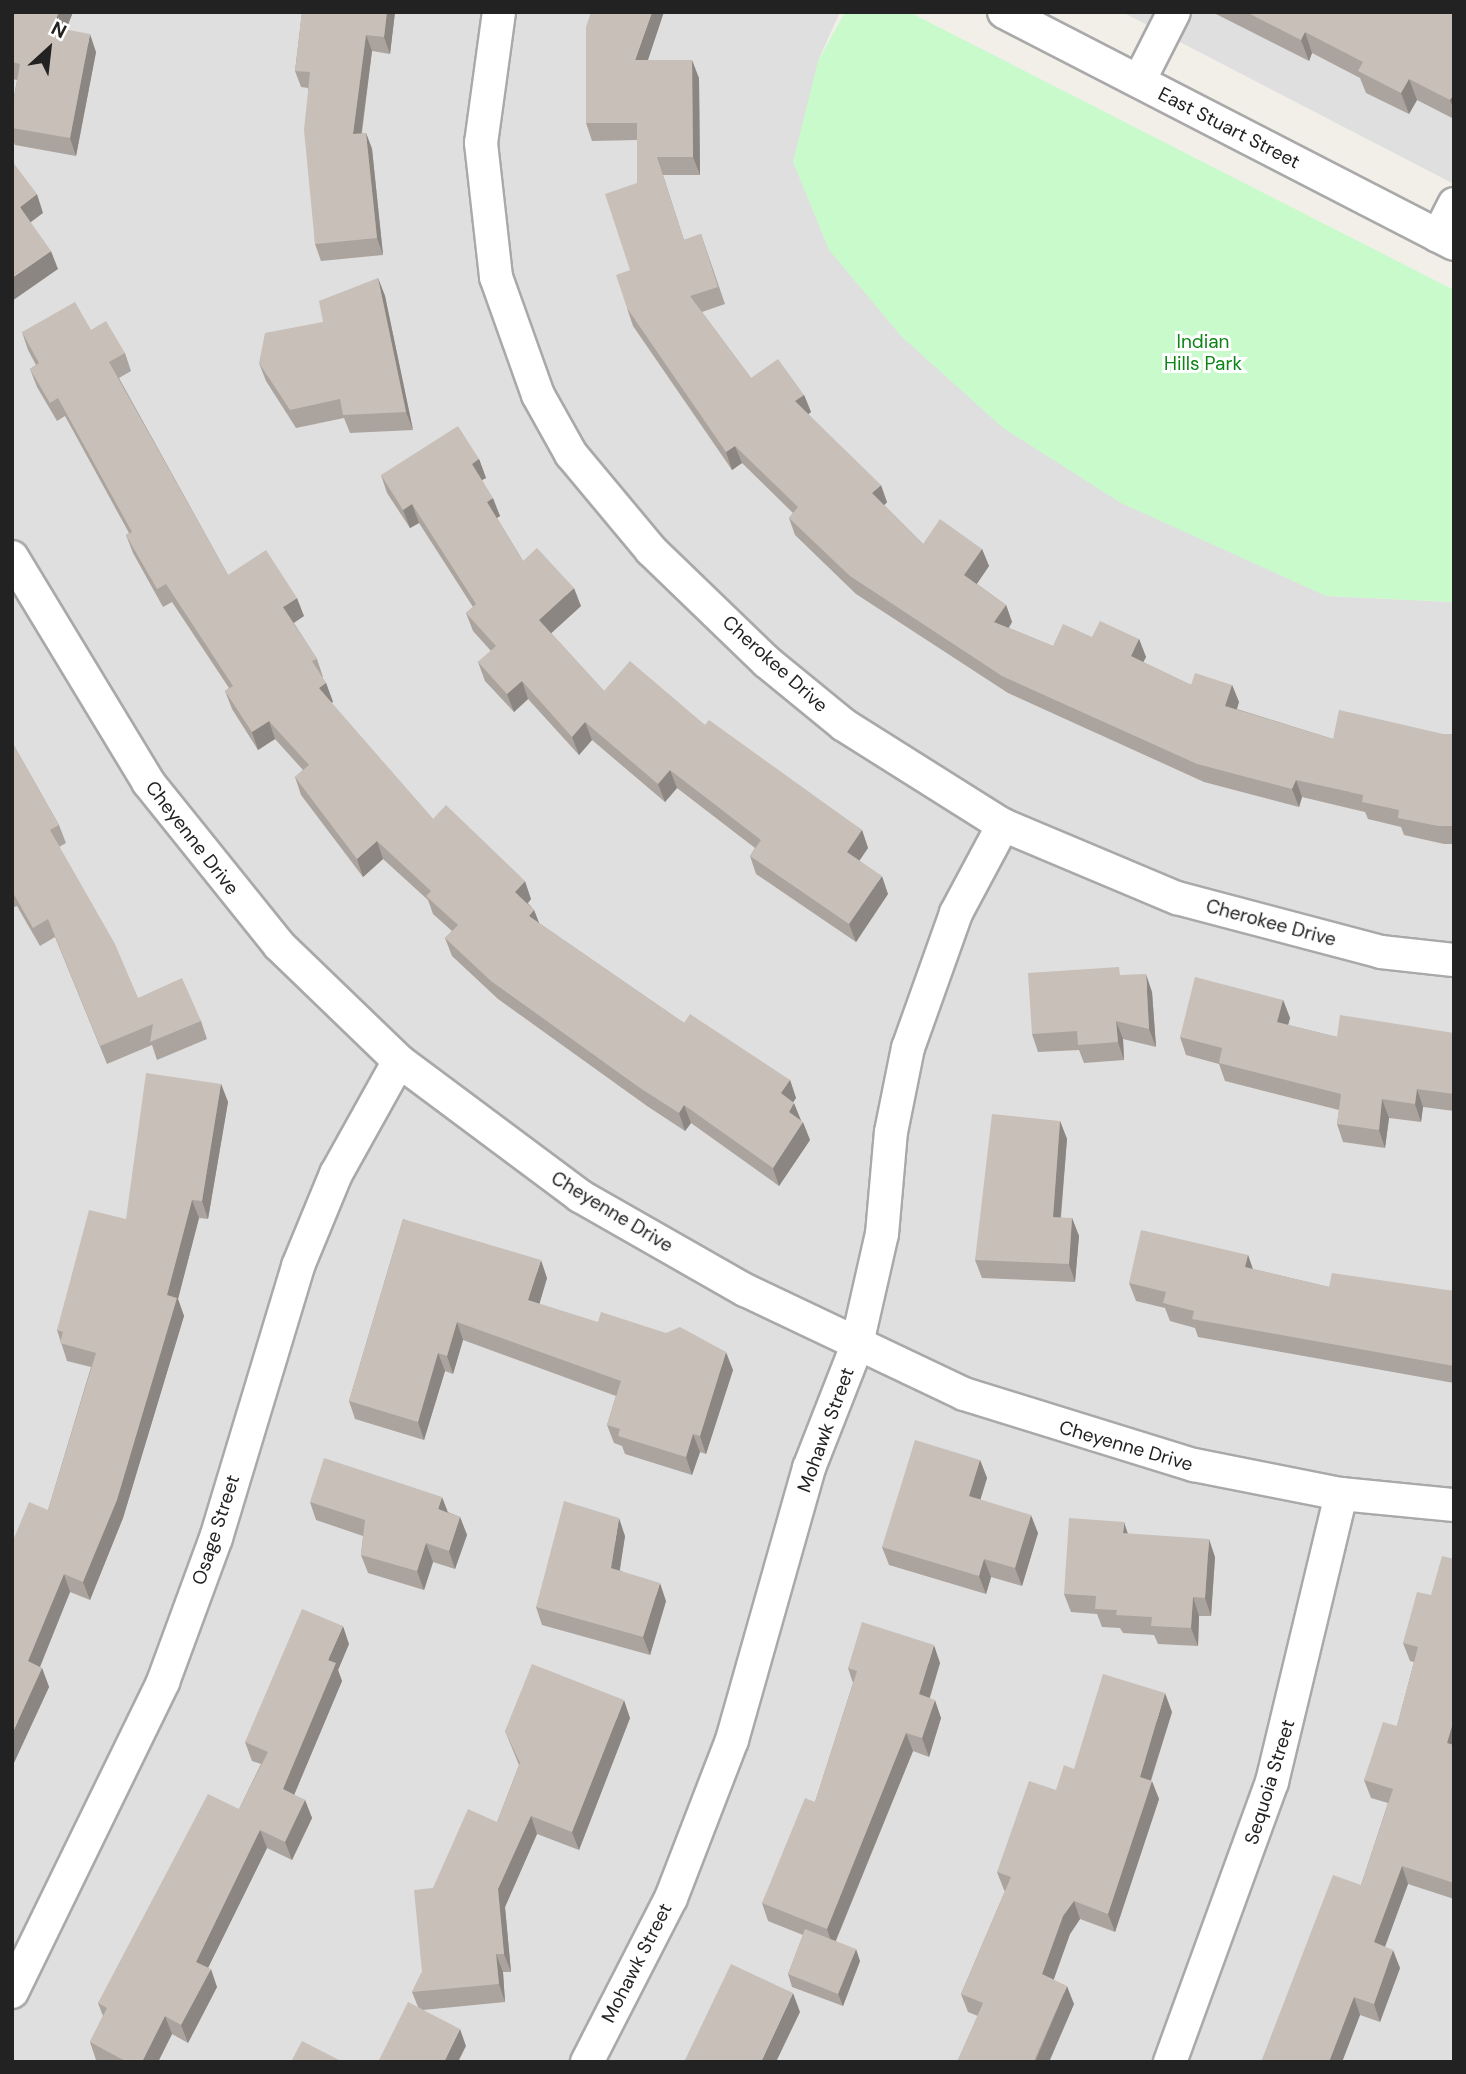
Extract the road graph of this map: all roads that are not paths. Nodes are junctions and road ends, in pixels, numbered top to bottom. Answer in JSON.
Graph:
{"nodes":[{"id":1,"x":499,"y":12,"type":"edge"},
{"id":2,"x":1004,"y":12,"type":"edge"},
{"id":3,"x":1174,"y":12,"type":"edge"},
{"id":4,"x":1139,"y":81,"type":"junction"},
{"id":5,"x":1454,"y":204,"type":"edge"},
{"id":6,"x":1446,"y":240,"type":"edge"},
{"id":7,"x":12,"y":557,"type":"edge"},
{"id":8,"x":1003,"y":825,"type":"junction"},
{"id":9,"x":1454,"y":960,"type":"edge"},
{"id":10,"x":400,"y":1061,"type":"junction"},
{"id":11,"x":856,"y":1348,"type":"junction"},
{"id":12,"x":1341,"y":1494,"type":"junction"},
{"id":13,"x":1454,"y":1505,"type":"edge"},
{"id":14,"x":12,"y":1992,"type":"edge"},
{"id":15,"x":587,"y":2062,"type":"edge"},
{"id":16,"x":1170,"y":2062,"type":"edge"}],
"edges":[{"from":1,"to":8,"type":"street","name":"Cherokee Drive"},
{"from":2,"to":4,"type":"street","name":"East Stuart Street"},
{"from":3,"to":4,"type":"street"},
{"from":4,"to":6,"type":"street","name":"East Stuart Street"},
{"from":5,"to":6,"type":"street"},
{"from":7,"to":10,"type":"street","name":"Cheyenne Drive"},
{"from":8,"to":9,"type":"street","name":"Cherokee Drive"},
{"from":8,"to":11,"type":"street","name":"Mohawk Street"},
{"from":10,"to":11,"type":"street","name":"Cheyenne Drive"},
{"from":10,"to":14,"type":"street","name":"Osage Street"},
{"from":11,"to":12,"type":"street","name":"Cheyenne Drive"},
{"from":11,"to":15,"type":"street","name":"Mohawk Street"},
{"from":12,"to":13,"type":"street","name":"Cheyenne Drive"},
{"from":12,"to":16,"type":"street","name":"Sequoia Street"}]}
